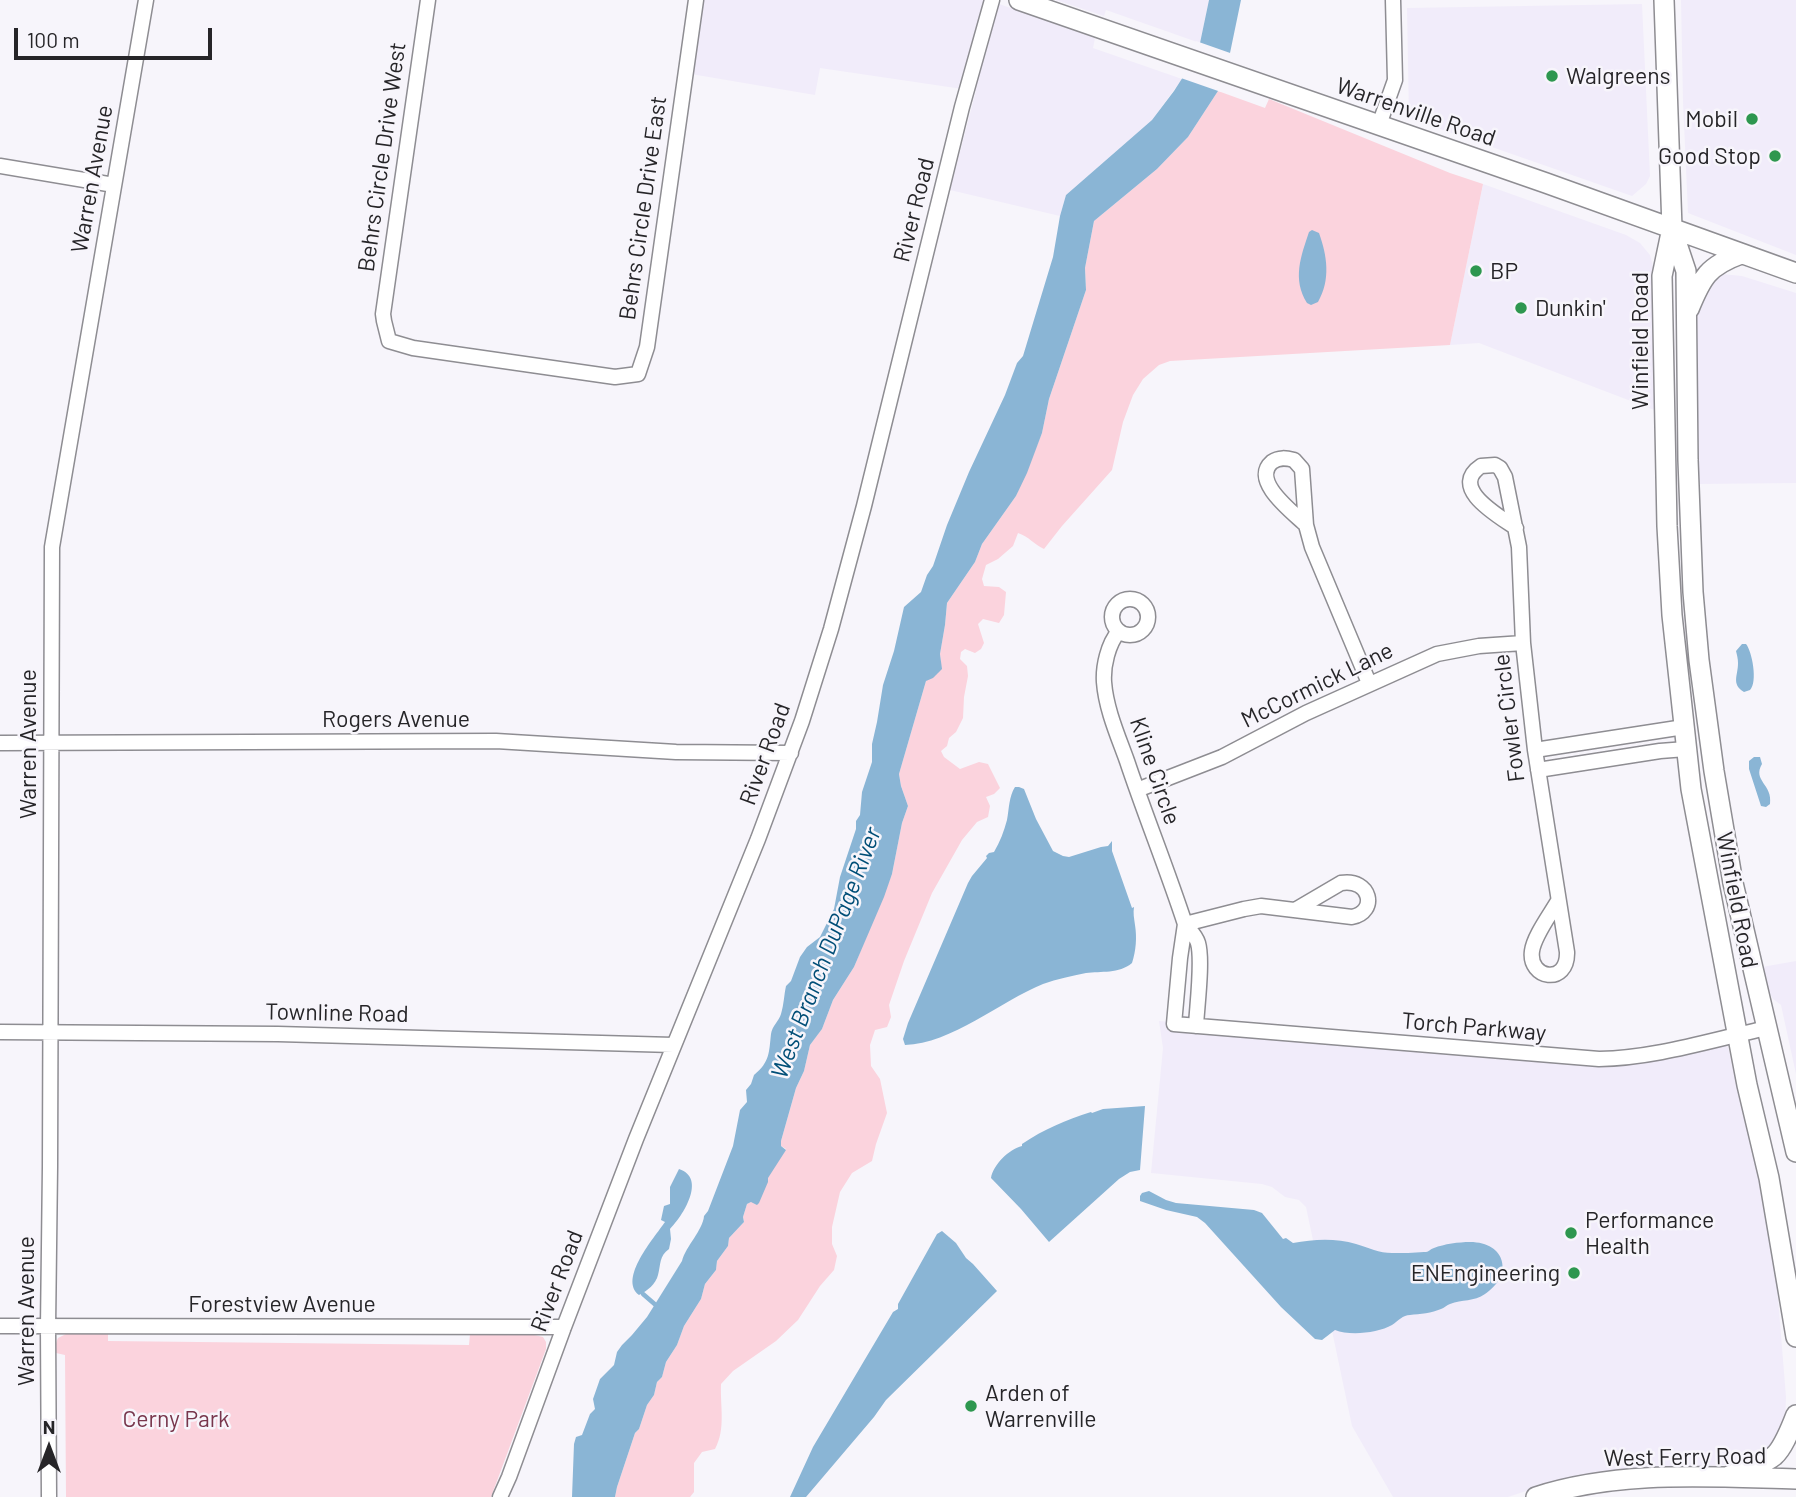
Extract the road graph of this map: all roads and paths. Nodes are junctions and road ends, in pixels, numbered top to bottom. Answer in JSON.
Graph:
{"nodes":[{"id":1,"x":146,"y":0,"type":"edge"},
{"id":2,"x":428,"y":0,"type":"edge"},
{"id":3,"x":696,"y":0,"type":"edge"},
{"id":4,"x":992,"y":0,"type":"edge"},
{"id":5,"x":1019,"y":0,"type":"edge"},
{"id":6,"x":1393,"y":0,"type":"edge"},
{"id":7,"x":1664,"y":0,"type":"edge"},
{"id":8,"x":1379,"y":125,"type":"junction"},
{"id":9,"x":0,"y":166,"type":"edge"},
{"id":10,"x":114,"y":185,"type":"junction"},
{"id":11,"x":1672,"y":228,"type":"junction"},
{"id":12,"x":1741,"y":254,"type":"junction"},
{"id":13,"x":1796,"y":273,"type":"edge"},
{"id":14,"x":1686,"y":316,"type":"junction"},
{"id":15,"x":590,"y":374,"type":"joint"},
{"id":16,"x":1306,"y":525,"type":"dead end"},
{"id":17,"x":1516,"y":528,"type":"dead end"},
{"id":18,"x":1119,"y":631,"type":"dead end"},
{"id":19,"x":1523,"y":643,"type":"junction"},
{"id":20,"x":1370,"y":683,"type":"junction"},
{"id":21,"x":1684,"y":727,"type":"junction"},
{"id":22,"x":0,"y":743,"type":"edge"},
{"id":23,"x":50,"y":744,"type":"junction"},
{"id":24,"x":1686,"y":749,"type":"junction"},
{"id":25,"x":1535,"y":750,"type":"junction"},
{"id":26,"x":791,"y":753,"type":"junction"},
{"id":27,"x":1538,"y":770,"type":"junction"},
{"id":28,"x":1137,"y":790,"type":"junction"},
{"id":29,"x":1558,"y":901,"type":"dead end"},
{"id":30,"x":1295,"y":910,"type":"dead end"},
{"id":31,"x":1185,"y":924,"type":"junction"},
{"id":32,"x":1174,"y":1024,"type":"joint"},
{"id":33,"x":1196,"y":1026,"type":"junction"},
{"id":34,"x":1767,"y":1028,"type":"junction"},
{"id":35,"x":0,"y":1032,"type":"edge"},
{"id":36,"x":51,"y":1032,"type":"junction"},
{"id":37,"x":1737,"y":1034,"type":"junction"},
{"id":38,"x":673,"y":1045,"type":"junction"},
{"id":39,"x":1796,"y":1152,"type":"edge"},
{"id":40,"x":0,"y":1326,"type":"edge"},
{"id":41,"x":48,"y":1327,"type":"junction"},
{"id":42,"x":564,"y":1327,"type":"junction"},
{"id":43,"x":1796,"y":1337,"type":"edge"},
{"id":44,"x":1796,"y":1415,"type":"edge"},
{"id":45,"x":1724,"y":1478,"type":"junction"},
{"id":46,"x":1796,"y":1479,"type":"edge"},
{"id":47,"x":49,"y":1497,"type":"edge"},
{"id":48,"x":500,"y":1497,"type":"edge"},
{"id":49,"x":1536,"y":1497,"type":"edge"}],
"edges":[{"from":1,"to":10,"type":"street","name":"Warren Avenue"},
{"from":2,"to":15,"type":"street","name":"Behrs Circle Drive West"},
{"from":3,"to":15,"type":"street","name":"Behrs Circle Drive East"},
{"from":4,"to":26,"type":"street","name":"River Road"},
{"from":5,"to":8,"type":"main road","name":"Warrenville Road"},
{"from":6,"to":8,"type":"street"},
{"from":7,"to":11,"type":"main road"},
{"from":8,"to":11,"type":"main road","name":"Warrenville Road"},
{"from":9,"to":10,"type":"street"},
{"from":10,"to":23,"type":"street","name":"Warren Avenue"},
{"from":11,"to":12,"type":"main road","name":"Warrenville Road"},
{"from":11,"to":14,"type":"main road","name":"Winfield Road"},
{"from":11,"to":21,"type":"main road","name":"Winfield Road"},
{"from":12,"to":13,"type":"main road","name":"Warrenville Road"},
{"from":12,"to":14,"type":"main road"},
{"from":14,"to":34,"type":"main road","name":"Winfield Road"},
{"from":16,"to":20,"type":"street"},
{"from":17,"to":19,"type":"street","name":"Fowler Circle"},
{"from":18,"to":28,"type":"street","name":"Kline Circle"},
{"from":19,"to":20,"type":"street","name":"McCormick Lane"},
{"from":19,"to":25,"type":"street","name":"Fowler Circle"},
{"from":20,"to":28,"type":"street","name":"McCormick Lane"},
{"from":21,"to":24,"type":"main road","name":"Winfield Road"},
{"from":21,"to":25,"type":"street"},
{"from":22,"to":23,"type":"street","name":"Rogers Avenue"},
{"from":23,"to":26,"type":"street","name":"Rogers Avenue"},
{"from":23,"to":36,"type":"street","name":"Warren Avenue"},
{"from":24,"to":27,"type":"street"},
{"from":24,"to":37,"type":"main road","name":"Winfield Road"},
{"from":25,"to":27,"type":"street","name":"Fowler Circle"},
{"from":26,"to":38,"type":"street","name":"River Road"},
{"from":27,"to":29,"type":"street","name":"Fowler Circle"},
{"from":28,"to":31,"type":"street","name":"Kline Circle"},
{"from":30,"to":31,"type":"street"},
{"from":31,"to":32,"type":"street","name":"Kline Circle"},
{"from":31,"to":33,"type":"street","name":"Kline Circle"},
{"from":32,"to":33,"type":"street","name":"Torch Parkway"},
{"from":33,"to":37,"type":"street","name":"Torch Parkway"},
{"from":34,"to":37,"type":"street","name":"Torch Parkway"},
{"from":34,"to":39,"type":"main road","name":"Winfield Road"},
{"from":35,"to":36,"type":"street","name":"Townline Road"},
{"from":36,"to":38,"type":"street","name":"Townline Road"},
{"from":36,"to":41,"type":"street","name":"Warren Avenue"},
{"from":37,"to":43,"type":"main road","name":"Winfield Road"},
{"from":38,"to":42,"type":"street","name":"River Road"},
{"from":40,"to":41,"type":"street","name":"Forestview Avenue"},
{"from":41,"to":42,"type":"street","name":"Forestview Avenue"},
{"from":41,"to":47,"type":"street","name":"Warren Avenue"},
{"from":42,"to":48,"type":"street","name":"River Road"},
{"from":44,"to":45,"type":"main road"},
{"from":45,"to":46,"type":"main road","name":"West Ferry Road"},
{"from":45,"to":49,"type":"main road","name":"West Ferry Road"}]}
